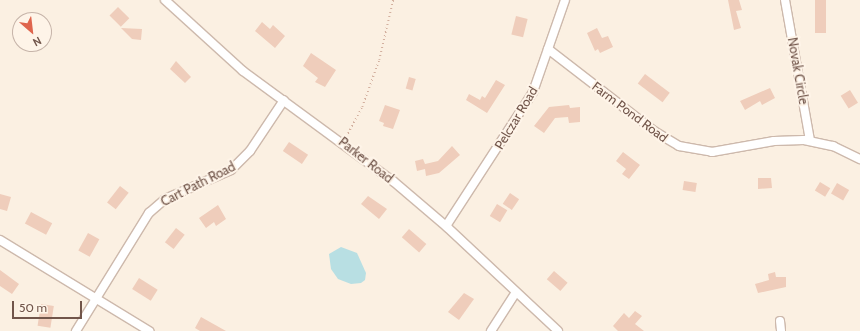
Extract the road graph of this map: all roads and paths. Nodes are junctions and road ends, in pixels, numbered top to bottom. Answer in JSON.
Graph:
{"nodes":[{"id":1,"x":165,"y":0,"type":"edge"},
{"id":2,"x":394,"y":0,"type":"edge"},
{"id":3,"x":565,"y":0,"type":"edge"},
{"id":4,"x":785,"y":0,"type":"edge"},
{"id":5,"x":548,"y":49,"type":"junction"},
{"id":6,"x":284,"y":100,"type":"junction"},
{"id":7,"x":810,"y":141,"type":"junction"},
{"id":8,"x":342,"y":142,"type":"junction"},
{"id":9,"x":860,"y":159,"type":"edge"},
{"id":10,"x":446,"y":226,"type":"junction"},
{"id":11,"x":0,"y":240,"type":"edge"},
{"id":12,"x":516,"y":292,"type":"junction"},
{"id":13,"x":95,"y":300,"type":"junction"},
{"id":14,"x":780,"y":321,"type":"dead end"},
{"id":15,"x":76,"y":331,"type":"edge"},
{"id":16,"x":149,"y":331,"type":"edge"},
{"id":17,"x":491,"y":331,"type":"edge"},
{"id":18,"x":558,"y":331,"type":"edge"},
{"id":19,"x":781,"y":331,"type":"edge"}],
"edges":[{"from":1,"to":6,"type":"street","name":"Parker Road"},
{"from":2,"to":8,"type":"path"},
{"from":3,"to":5,"type":"street","name":"Pelczar Road"},
{"from":4,"to":7,"type":"street","name":"Novak Circle"},
{"from":5,"to":7,"type":"street","name":"Farm Pond Road"},
{"from":5,"to":10,"type":"street","name":"Pelczar Road"},
{"from":6,"to":8,"type":"street","name":"Parker Road"},
{"from":6,"to":13,"type":"street","name":"Cart Path Road"},
{"from":7,"to":9,"type":"street","name":"Farm Pond Road"},
{"from":8,"to":10,"type":"street","name":"Parker Road"},
{"from":10,"to":12,"type":"street","name":"Parker Road"},
{"from":11,"to":13,"type":"street"},
{"from":12,"to":17,"type":"street"},
{"from":12,"to":18,"type":"street","name":"Parker Road"},
{"from":13,"to":15,"type":"street","name":"Cart Path Road"},
{"from":13,"to":16,"type":"street"},
{"from":14,"to":19,"type":"street"}]}
